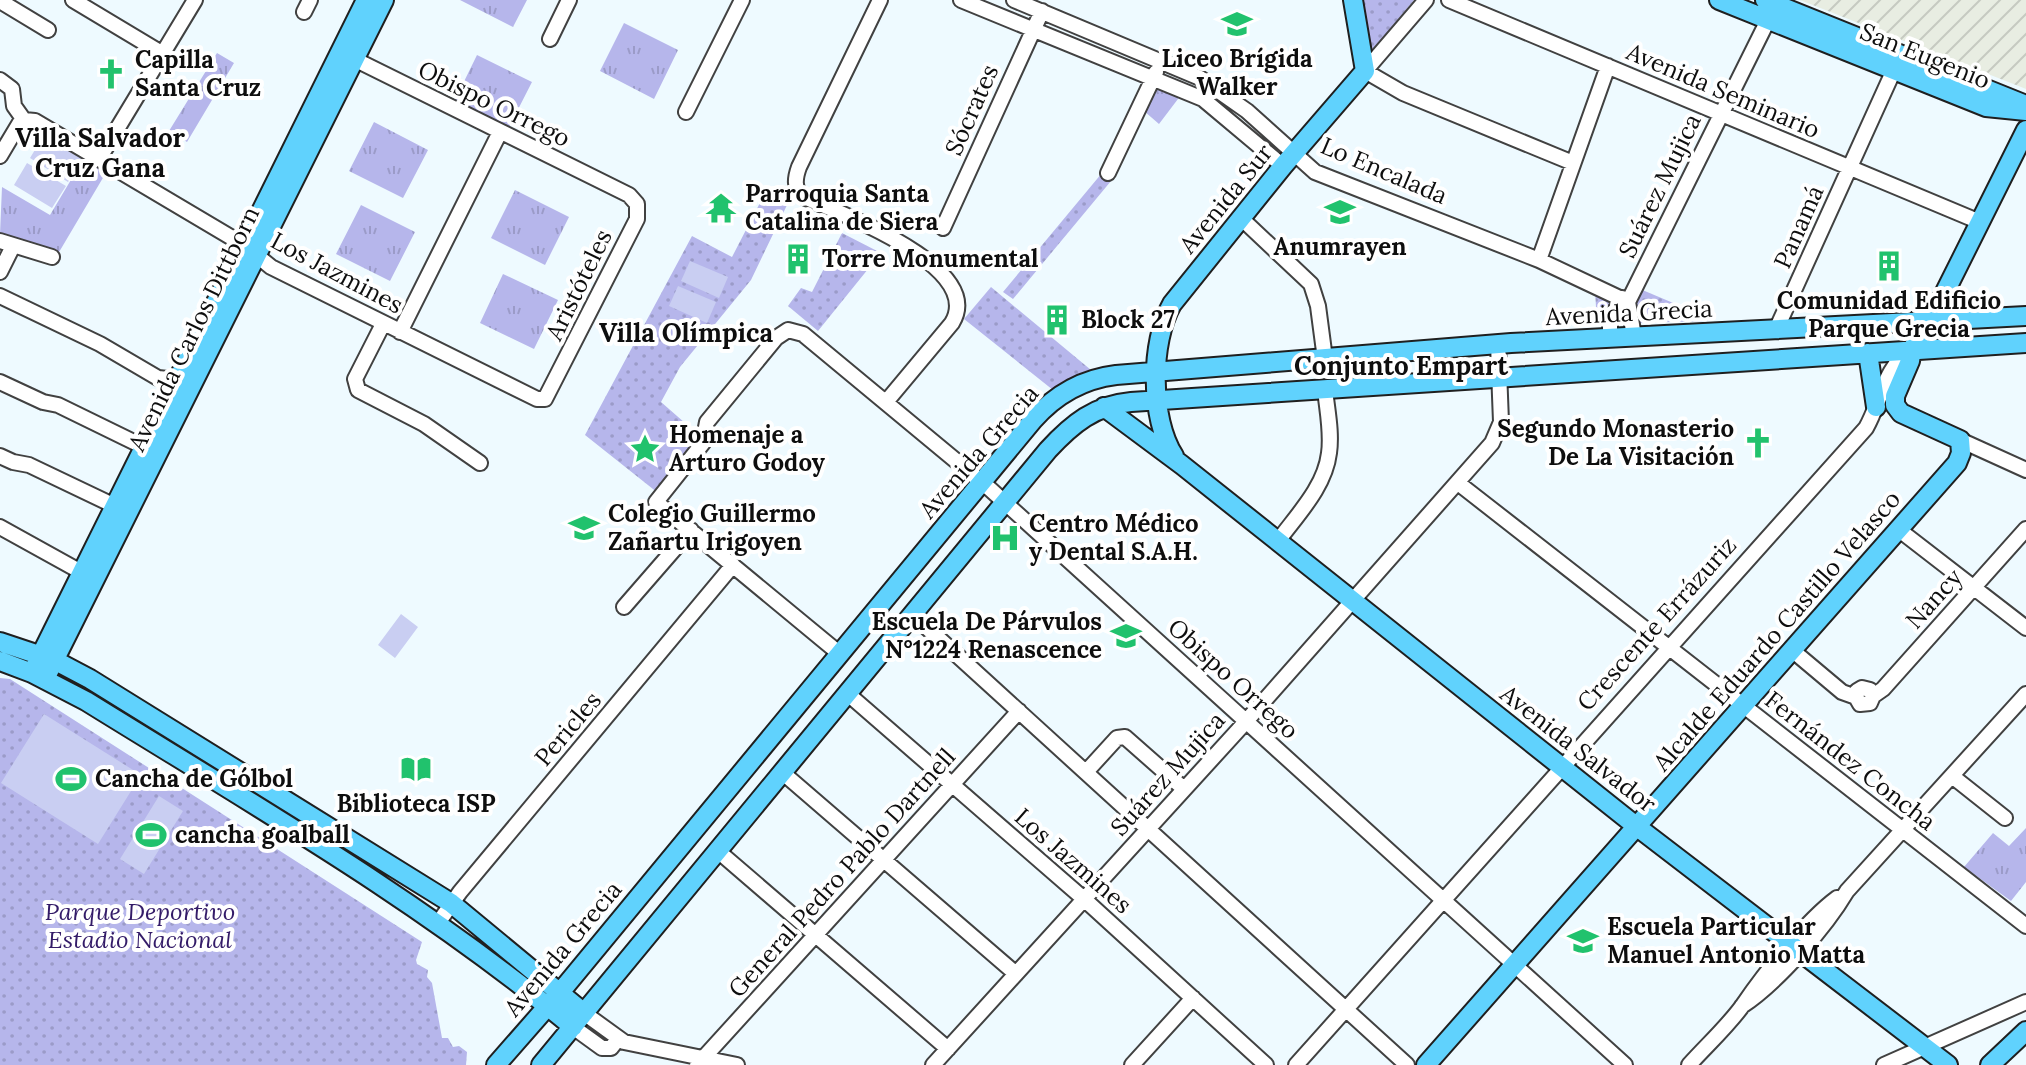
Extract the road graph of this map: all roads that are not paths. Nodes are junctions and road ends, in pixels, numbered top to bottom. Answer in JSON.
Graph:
{"nodes":[{"id":1,"x":73,"y":0,"type":"edge"},
{"id":2,"x":195,"y":0,"type":"edge"},
{"id":3,"x":366,"y":0,"type":"edge"},
{"id":4,"x":384,"y":0,"type":"edge"},
{"id":5,"x":569,"y":0,"type":"edge"},
{"id":6,"x":742,"y":0,"type":"edge"},
{"id":7,"x":880,"y":0,"type":"edge"},
{"id":8,"x":961,"y":0,"type":"edge"},
{"id":9,"x":1014,"y":0,"type":"edge"},
{"id":10,"x":1353,"y":0,"type":"edge"},
{"id":11,"x":1426,"y":0,"type":"edge"},
{"id":12,"x":1449,"y":0,"type":"edge"},
{"id":13,"x":1719,"y":0,"type":"edge"},
{"id":14,"x":0,"y":1,"type":"edge"},
{"id":15,"x":1770,"y":8,"type":"edge"},
{"id":16,"x":1042,"y":11,"type":"junction"},
{"id":17,"x":48,"y":30,"type":"dead end"},
{"id":18,"x":1033,"y":30,"type":"junction"},
{"id":19,"x":550,"y":39,"type":"dead end"},
{"id":20,"x":163,"y":54,"type":"junction"},
{"id":21,"x":348,"y":56,"type":"junction"},
{"id":22,"x":1162,"y":61,"type":"junction"},
{"id":23,"x":1897,"y":62,"type":"junction"},
{"id":24,"x":1608,"y":66,"type":"junction"},
{"id":25,"x":1365,"y":71,"type":"junction"},
{"id":26,"x":1154,"y":78,"type":"junction"},
{"id":27,"x":0,"y":80,"type":"edge"},
{"id":28,"x":1986,"y":107,"type":"junction"},
{"id":29,"x":2026,"y":108,"type":"edge"},
{"id":30,"x":686,"y":112,"type":"dead end"},
{"id":31,"x":1720,"y":114,"type":"junction"},
{"id":32,"x":24,"y":120,"type":"junction"},
{"id":33,"x":2026,"y":130,"type":"edge"},
{"id":34,"x":500,"y":132,"type":"junction"},
{"id":35,"x":0,"y":156,"type":"edge"},
{"id":36,"x":99,"y":159,"type":"junction"},
{"id":37,"x":1288,"y":160,"type":"junction"},
{"id":38,"x":1573,"y":163,"type":"junction"},
{"id":39,"x":1849,"y":169,"type":"junction"},
{"id":40,"x":1108,"y":173,"type":"dead end"},
{"id":41,"x":629,"y":195,"type":"joint"},
{"id":42,"x":1242,"y":219,"type":"junction"},
{"id":43,"x":1980,"y":222,"type":"junction"},
{"id":44,"x":943,"y":228,"type":"dead end"},
{"id":45,"x":6,"y":244,"type":"edge"},
{"id":46,"x":250,"y":250,"type":"junction"},
{"id":47,"x":52,"y":257,"type":"dead end"},
{"id":48,"x":1539,"y":260,"type":"junction"},
{"id":49,"x":0,"y":272,"type":"edge"},
{"id":50,"x":0,"y":296,"type":"edge"},
{"id":51,"x":1625,"y":300,"type":"junction"},
{"id":52,"x":2026,"y":316,"type":"edge"},
{"id":53,"x":1929,"y":321,"type":"junction"},
{"id":54,"x":383,"y":324,"type":"junction"},
{"id":55,"x":1776,"y":330,"type":"junction"},
{"id":56,"x":400,"y":332,"type":"junction"},
{"id":57,"x":1634,"y":336,"type":"junction"},
{"id":58,"x":1610,"y":337,"type":"junction"},
{"id":59,"x":2026,"y":343,"type":"edge"},
{"id":60,"x":1498,"y":344,"type":"junction"},
{"id":61,"x":1912,"y":349,"type":"junction"},
{"id":62,"x":1868,"y":353,"type":"junction"},
{"id":63,"x":1325,"y":359,"type":"junction"},
{"id":64,"x":1156,"y":373,"type":"junction"},
{"id":65,"x":1500,"y":377,"type":"junction"},
{"id":66,"x":178,"y":380,"type":"junction"},
{"id":67,"x":0,"y":382,"type":"edge"},
{"id":68,"x":1325,"y":389,"type":"junction"},
{"id":69,"x":549,"y":395,"type":"joint"},
{"id":70,"x":1159,"y":401,"type":"junction"},
{"id":71,"x":886,"y":402,"type":"junction"},
{"id":72,"x":1104,"y":407,"type":"junction"},
{"id":73,"x":1874,"y":410,"type":"junction"},
{"id":74,"x":1901,"y":413,"type":"junction"},
{"id":75,"x":1960,"y":440,"type":"junction"},
{"id":76,"x":144,"y":447,"type":"junction"},
{"id":77,"x":0,"y":456,"type":"edge"},
{"id":78,"x":480,"y":463,"type":"dead end"},
{"id":79,"x":1182,"y":465,"type":"junction"},
{"id":80,"x":2026,"y":470,"type":"edge"},
{"id":81,"x":982,"y":483,"type":"junction"},
{"id":82,"x":1458,"y":483,"type":"junction"},
{"id":83,"x":1005,"y":502,"type":"junction"},
{"id":84,"x":115,"y":506,"type":"junction"},
{"id":85,"x":0,"y":527,"type":"edge"},
{"id":86,"x":1898,"y":529,"type":"junction"},
{"id":87,"x":2026,"y":529,"type":"edge"},
{"id":88,"x":691,"y":530,"type":"junction"},
{"id":89,"x":1278,"y":541,"type":"junction"},
{"id":90,"x":733,"y":565,"type":"junction"},
{"id":91,"x":83,"y":573,"type":"junction"},
{"id":92,"x":1974,"y":588,"type":"junction"},
{"id":93,"x":1353,"y":601,"type":"junction"},
{"id":94,"x":624,"y":607,"type":"dead end"},
{"id":95,"x":913,"y":615,"type":"junction"},
{"id":96,"x":65,"y":624,"type":"junction"},
{"id":97,"x":2026,"y":628,"type":"edge"},
{"id":98,"x":1668,"y":648,"type":"junction"},
{"id":99,"x":2,"y":649,"type":"edge"},
{"id":100,"x":1792,"y":650,"type":"junction"},
{"id":101,"x":840,"y":654,"type":"junction"},
{"id":102,"x":48,"y":658,"type":"junction"},
{"id":103,"x":38,"y":676,"type":"junction"},
{"id":104,"x":90,"y":679,"type":"junction"},
{"id":105,"x":848,"y":694,"type":"junction"},
{"id":106,"x":2026,"y":694,"type":"edge"},
{"id":107,"x":1742,"y":706,"type":"junction"},
{"id":108,"x":1019,"y":711,"type":"junction"},
{"id":109,"x":149,"y":714,"type":"junction"},
{"id":110,"x":1246,"y":721,"type":"junction"},
{"id":111,"x":138,"y":733,"type":"junction"},
{"id":112,"x":1562,"y":767,"type":"junction"},
{"id":113,"x":1086,"y":772,"type":"junction"},
{"id":114,"x":783,"y":773,"type":"junction"},
{"id":115,"x":1952,"y":776,"type":"junction"},
{"id":116,"x":953,"y":785,"type":"junction"},
{"id":117,"x":1184,"y":789,"type":"junction"},
{"id":118,"x":2005,"y":818,"type":"dead end"},
{"id":119,"x":1636,"y":826,"type":"junction"},
{"id":120,"x":1148,"y":829,"type":"junction"},
{"id":121,"x":1902,"y":830,"type":"junction"},
{"id":122,"x":718,"y":851,"type":"junction"},
{"id":123,"x":885,"y":860,"type":"junction"},
{"id":124,"x":1084,"y":899,"type":"junction"},
{"id":125,"x":1443,"y":900,"type":"junction"},
{"id":126,"x":451,"y":903,"type":"junction"},
{"id":127,"x":438,"y":923,"type":"junction"},
{"id":128,"x":477,"y":923,"type":"junction"},
{"id":129,"x":2026,"y":926,"type":"edge"},
{"id":130,"x":817,"y":936,"type":"junction"},
{"id":131,"x":464,"y":941,"type":"junction"},
{"id":132,"x":1796,"y":948,"type":"junction"},
{"id":133,"x":1515,"y":964,"type":"junction"},
{"id":134,"x":502,"y":973,"type":"junction"},
{"id":135,"x":1016,"y":974,"type":"junction"},
{"id":136,"x":1193,"y":998,"type":"junction"},
{"id":137,"x":554,"y":999,"type":"junction"},
{"id":138,"x":2026,"y":1002,"type":"edge"},
{"id":139,"x":1346,"y":1009,"type":"junction"},
{"id":140,"x":579,"y":1020,"type":"junction"},
{"id":141,"x":526,"y":1030,"type":"junction"},
{"id":142,"x":2026,"y":1031,"type":"edge"},
{"id":143,"x":1924,"y":1047,"type":"junction"},
{"id":144,"x":948,"y":1049,"type":"junction"},
{"id":145,"x":700,"y":1062,"type":"edge"},
{"id":146,"x":496,"y":1065,"type":"edge"},
{"id":147,"x":541,"y":1065,"type":"edge"},
{"id":148,"x":737,"y":1065,"type":"edge"},
{"id":149,"x":933,"y":1065,"type":"edge"},
{"id":150,"x":1132,"y":1065,"type":"edge"},
{"id":151,"x":1266,"y":1065,"type":"edge"},
{"id":152,"x":1296,"y":1065,"type":"edge"},
{"id":153,"x":1407,"y":1065,"type":"edge"},
{"id":154,"x":1426,"y":1065,"type":"edge"},
{"id":155,"x":1625,"y":1065,"type":"edge"},
{"id":156,"x":1689,"y":1065,"type":"edge"},
{"id":157,"x":1884,"y":1065,"type":"edge"},
{"id":158,"x":1948,"y":1065,"type":"edge"},
{"id":159,"x":1990,"y":1065,"type":"edge"}],
"edges":[{"from":1,"to":20,"type":"street"},
{"from":2,"to":20,"type":"street"},
{"from":3,"to":21,"type":"main road","name":"Avenida Carlos Dittborn"},
{"from":4,"to":21,"type":"main road","name":"Avenida Carlos Dittborn"},
{"from":5,"to":19,"type":"street"},
{"from":6,"to":30,"type":"street"},
{"from":7,"to":71,"type":"street"},
{"from":8,"to":18,"type":"street","name":"Lo Encalada"},
{"from":9,"to":16,"type":"street","name":"Lo Encalada"},
{"from":10,"to":25,"type":"main road"},
{"from":11,"to":25,"type":"street","name":"Avenida Sur"},
{"from":12,"to":24,"type":"street","name":"Avenida Seminario"},
{"from":13,"to":15,"type":"main road","name":"San Eugenio"},
{"from":14,"to":17,"type":"street"},
{"from":15,"to":23,"type":"main road","name":"San Eugenio"},
{"from":15,"to":31,"type":"street","name":"Suárez Mujica"},
{"from":16,"to":18,"type":"street","name":"Sócrates"},
{"from":16,"to":22,"type":"street","name":"Lo Encalada"},
{"from":18,"to":26,"type":"street","name":"Lo Encalada"},
{"from":18,"to":44,"type":"street","name":"Sócrates"},
{"from":20,"to":36,"type":"street"},
{"from":21,"to":34,"type":"street","name":"Obispo Orrego"},
{"from":21,"to":46,"type":"main road","name":"Avenida Carlos Dittborn"},
{"from":22,"to":26,"type":"street"},
{"from":22,"to":37,"type":"street","name":"Lo Encalada"},
{"from":23,"to":28,"type":"main road","name":"San Eugenio"},
{"from":23,"to":29,"type":"main road","name":"San Eugenio"},
{"from":23,"to":39,"type":"street","name":"Panamá"},
{"from":24,"to":31,"type":"street","name":"Avenida Seminario"},
{"from":24,"to":38,"type":"street"},
{"from":25,"to":37,"type":"main road","name":"Avenida Sur"},
{"from":25,"to":38,"type":"street"},
{"from":26,"to":37,"type":"street","name":"Lo Encalada"},
{"from":26,"to":40,"type":"street"},
{"from":27,"to":32,"type":"street"},
{"from":28,"to":29,"type":"main road","name":"San Eugenio"},
{"from":28,"to":33,"type":"main road"},
{"from":31,"to":39,"type":"street","name":"Avenida Seminario"},
{"from":31,"to":51,"type":"street","name":"Suárez Mujica"},
{"from":32,"to":35,"type":"street"},
{"from":32,"to":36,"type":"street","name":"Los Jazmines"},
{"from":33,"to":43,"type":"main road","name":"Crescente Errázuriz"},
{"from":34,"to":41,"type":"street","name":"Obispo Orrego"},
{"from":34,"to":56,"type":"street"},
{"from":36,"to":46,"type":"street","name":"Los Jazmines"},
{"from":37,"to":42,"type":"main road","name":"Avenida Sur"},
{"from":37,"to":48,"type":"street","name":"Lo Encalada"},
{"from":38,"to":48,"type":"street"},
{"from":39,"to":43,"type":"street","name":"Avenida Seminario"},
{"from":39,"to":55,"type":"street","name":"Panamá"},
{"from":41,"to":69,"type":"street","name":"Aristóteles"},
{"from":42,"to":63,"type":"street"},
{"from":42,"to":64,"type":"main road","name":"Avenida Sur"},
{"from":43,"to":53,"type":"main road","name":"Crescente Errázuriz"},
{"from":45,"to":47,"type":"street"},
{"from":45,"to":49,"type":"street"},
{"from":46,"to":54,"type":"street","name":"Los Jazmines"},
{"from":46,"to":66,"type":"main road","name":"Avenida Carlos Dittborn"},
{"from":46,"to":96,"type":"main road","name":"Avenida Carlos Dittborn"},
{"from":48,"to":51,"type":"street","name":"Lo Encalada"},
{"from":50,"to":66,"type":"street"},
{"from":51,"to":57,"type":"street"},
{"from":51,"to":58,"type":"street"},
{"from":52,"to":53,"type":"main road","name":"Avenida Grecia"},
{"from":53,"to":55,"type":"main road","name":"Avenida Grecia"},
{"from":53,"to":61,"type":"main road","name":"Crescente Errázuriz"},
{"from":54,"to":56,"type":"street","name":"Los Jazmines"},
{"from":54,"to":78,"type":"street"},
{"from":55,"to":57,"type":"main road","name":"Avenida Grecia"},
{"from":56,"to":69,"type":"street","name":"Los Jazmines"},
{"from":57,"to":58,"type":"main road","name":"Avenida Grecia"},
{"from":58,"to":60,"type":"main road","name":"Avenida Grecia"},
{"from":59,"to":61,"type":"main road","name":"Avenida Grecia"},
{"from":60,"to":63,"type":"main road","name":"Avenida Grecia"},
{"from":60,"to":65,"type":"street","name":"Suárez Mujica"},
{"from":61,"to":62,"type":"main road","name":"Avenida Grecia"},
{"from":61,"to":73,"type":"street","name":"Crescente Errázuriz"},
{"from":61,"to":74,"type":"main road","name":"Crescente Errázuriz"},
{"from":62,"to":65,"type":"main road","name":"Avenida Grecia"},
{"from":62,"to":73,"type":"main road"},
{"from":63,"to":64,"type":"main road","name":"Avenida Grecia"},
{"from":64,"to":70,"type":"main road","name":"Avenida Salvador"},
{"from":64,"to":81,"type":"main road","name":"Avenida Grecia"},
{"from":65,"to":68,"type":"main road","name":"Avenida Grecia"},
{"from":65,"to":82,"type":"street","name":"Suárez Mujica"},
{"from":66,"to":76,"type":"main road","name":"Avenida Carlos Dittborn"},
{"from":67,"to":76,"type":"street"},
{"from":68,"to":70,"type":"main road","name":"Avenida Grecia"},
{"from":68,"to":89,"type":"street"},
{"from":70,"to":72,"type":"main road","name":"Avenida Grecia"},
{"from":70,"to":79,"type":"main road","name":"Avenida Salvador"},
{"from":71,"to":81,"type":"street","name":"Obispo Orrego"},
{"from":71,"to":88,"type":"street","name":"Obispo Orrego"},
{"from":72,"to":79,"type":"main road","name":"Avenida Salvador"},
{"from":72,"to":83,"type":"main road","name":"Avenida Grecia"},
{"from":73,"to":74,"type":"street"},
{"from":73,"to":98,"type":"street","name":"Crescente Errázuriz"},
{"from":74,"to":75,"type":"main road"},
{"from":75,"to":80,"type":"street"},
{"from":75,"to":86,"type":"main road","name":"Alcalde Eduardo Castillo Velasco"},
{"from":76,"to":84,"type":"main road","name":"Avenida Carlos Dittborn"},
{"from":77,"to":84,"type":"street"},
{"from":79,"to":89,"type":"main road","name":"Avenida Salvador"},
{"from":81,"to":83,"type":"street","name":"Obispo Orrego"},
{"from":81,"to":101,"type":"main road","name":"Avenida Grecia"},
{"from":82,"to":93,"type":"street","name":"Suárez Mujica"},
{"from":82,"to":98,"type":"street","name":"Fernández Concha"},
{"from":83,"to":95,"type":"main road","name":"Avenida Grecia"},
{"from":83,"to":110,"type":"street","name":"Obispo Orrego"},
{"from":84,"to":91,"type":"main road","name":"Avenida Carlos Dittborn"},
{"from":85,"to":91,"type":"street"},
{"from":86,"to":92,"type":"street"},
{"from":86,"to":100,"type":"main road","name":"Alcalde Eduardo Castillo Velasco"},
{"from":87,"to":92,"type":"street","name":"Nancy"},
{"from":88,"to":90,"type":"street"},
{"from":88,"to":94,"type":"street"},
{"from":89,"to":93,"type":"main road","name":"Avenida Salvador"},
{"from":90,"to":101,"type":"street"},
{"from":90,"to":126,"type":"street","name":"Pericles"},
{"from":91,"to":96,"type":"main road","name":"Avenida Carlos Dittborn"},
{"from":92,"to":97,"type":"street"},
{"from":92,"to":100,"type":"street","name":"Nancy"},
{"from":93,"to":110,"type":"street","name":"Suárez Mujica"},
{"from":93,"to":112,"type":"main road","name":"Avenida Salvador"},
{"from":95,"to":105,"type":"main road","name":"Avenida Grecia"},
{"from":95,"to":108,"type":"street"},
{"from":96,"to":99,"type":"main road"},
{"from":96,"to":102,"type":"main road","name":"Avenida Carlos Dittborn"},
{"from":96,"to":104,"type":"main road"},
{"from":98,"to":107,"type":"street","name":"Fernández Concha"},
{"from":98,"to":112,"type":"street","name":"Crescente Errázuriz"},
{"from":99,"to":102,"type":"main road"},
{"from":99,"to":103,"type":"main road"},
{"from":100,"to":107,"type":"main road","name":"Alcalde Eduardo Castillo Velasco"},
{"from":101,"to":137,"type":"main road","name":"Avenida Grecia"},
{"from":102,"to":103,"type":"main road","name":"Avenida Carlos Dittborn"},
{"from":102,"to":104,"type":"main road"},
{"from":103,"to":111,"type":"main road"},
{"from":104,"to":109,"type":"main road"},
{"from":105,"to":114,"type":"main road","name":"Avenida Grecia"},
{"from":105,"to":116,"type":"street","name":"Los Jazmines"},
{"from":106,"to":115,"type":"street"},
{"from":107,"to":119,"type":"main road","name":"Alcalde Eduardo Castillo Velasco"},
{"from":107,"to":121,"type":"street","name":"Fernández Concha"},
{"from":108,"to":113,"type":"street"},
{"from":108,"to":116,"type":"street","name":"General Pedro Pablo Dartnell"},
{"from":109,"to":111,"type":"main road"},
{"from":109,"to":126,"type":"main road"},
{"from":110,"to":117,"type":"street","name":"Suárez Mujica"},
{"from":110,"to":125,"type":"street","name":"Obispo Orrego"},
{"from":111,"to":127,"type":"main road"},
{"from":112,"to":119,"type":"main road","name":"Avenida Salvador"},
{"from":112,"to":125,"type":"street","name":"Crescente Errázuriz"},
{"from":113,"to":117,"type":"street"},
{"from":113,"to":120,"type":"street"},
{"from":114,"to":122,"type":"main road","name":"Avenida Grecia"},
{"from":114,"to":123,"type":"street"},
{"from":115,"to":118,"type":"street"},
{"from":115,"to":121,"type":"street"},
{"from":116,"to":123,"type":"street","name":"General Pedro Pablo Dartnell"},
{"from":116,"to":124,"type":"street","name":"Los Jazmines"},
{"from":117,"to":120,"type":"street","name":"Suárez Mujica"},
{"from":119,"to":132,"type":"main road","name":"Avenida Salvador"},
{"from":119,"to":133,"type":"main road","name":"Alcalde Eduardo Castillo Velasco"},
{"from":120,"to":124,"type":"street","name":"Suárez Mujica"},
{"from":120,"to":139,"type":"street"},
{"from":121,"to":129,"type":"street","name":"Fernández Concha"},
{"from":121,"to":132,"type":"street"},
{"from":122,"to":130,"type":"street"},
{"from":122,"to":140,"type":"main road","name":"Avenida Grecia"},
{"from":123,"to":130,"type":"street","name":"General Pedro Pablo Dartnell"},
{"from":123,"to":135,"type":"street"},
{"from":124,"to":135,"type":"street","name":"Suárez Mujica"},
{"from":124,"to":136,"type":"street","name":"Los Jazmines"},
{"from":125,"to":133,"type":"street","name":"Obispo Orrego"},
{"from":125,"to":139,"type":"street","name":"Crescente Errázuriz"},
{"from":126,"to":127,"type":"street","name":"Pericles"},
{"from":126,"to":128,"type":"main road"},
{"from":127,"to":131,"type":"main road"},
{"from":128,"to":131,"type":"main road"},
{"from":128,"to":137,"type":"main road"},
{"from":130,"to":144,"type":"street"},
{"from":130,"to":145,"type":"street","name":"General Pedro Pablo Dartnell"},
{"from":131,"to":134,"type":"main road"},
{"from":132,"to":143,"type":"main road","name":"Avenida Salvador"},
{"from":132,"to":156,"type":"street"},
{"from":133,"to":154,"type":"main road","name":"Alcalde Eduardo Castillo Velasco"},
{"from":133,"to":155,"type":"street","name":"Obispo Orrego"},
{"from":134,"to":137,"type":"main road"},
{"from":134,"to":141,"type":"main road"},
{"from":135,"to":144,"type":"street","name":"Suárez Mujica"},
{"from":136,"to":150,"type":"street"},
{"from":136,"to":151,"type":"street","name":"Los Jazmines"},
{"from":137,"to":140,"type":"main road"},
{"from":137,"to":141,"type":"main road","name":"Avenida Grecia"},
{"from":138,"to":143,"type":"street"},
{"from":139,"to":152,"type":"street","name":"Crescente Errázuriz"},
{"from":139,"to":153,"type":"street"},
{"from":140,"to":145,"type":"street"},
{"from":140,"to":147,"type":"main road","name":"Avenida Grecia"},
{"from":141,"to":146,"type":"main road","name":"Avenida Grecia"},
{"from":142,"to":159,"type":"main road"},
{"from":143,"to":157,"type":"street"},
{"from":143,"to":158,"type":"main road","name":"Avenida Salvador"},
{"from":144,"to":149,"type":"street","name":"Suárez Mujica"},
{"from":145,"to":148,"type":"street"}]}
